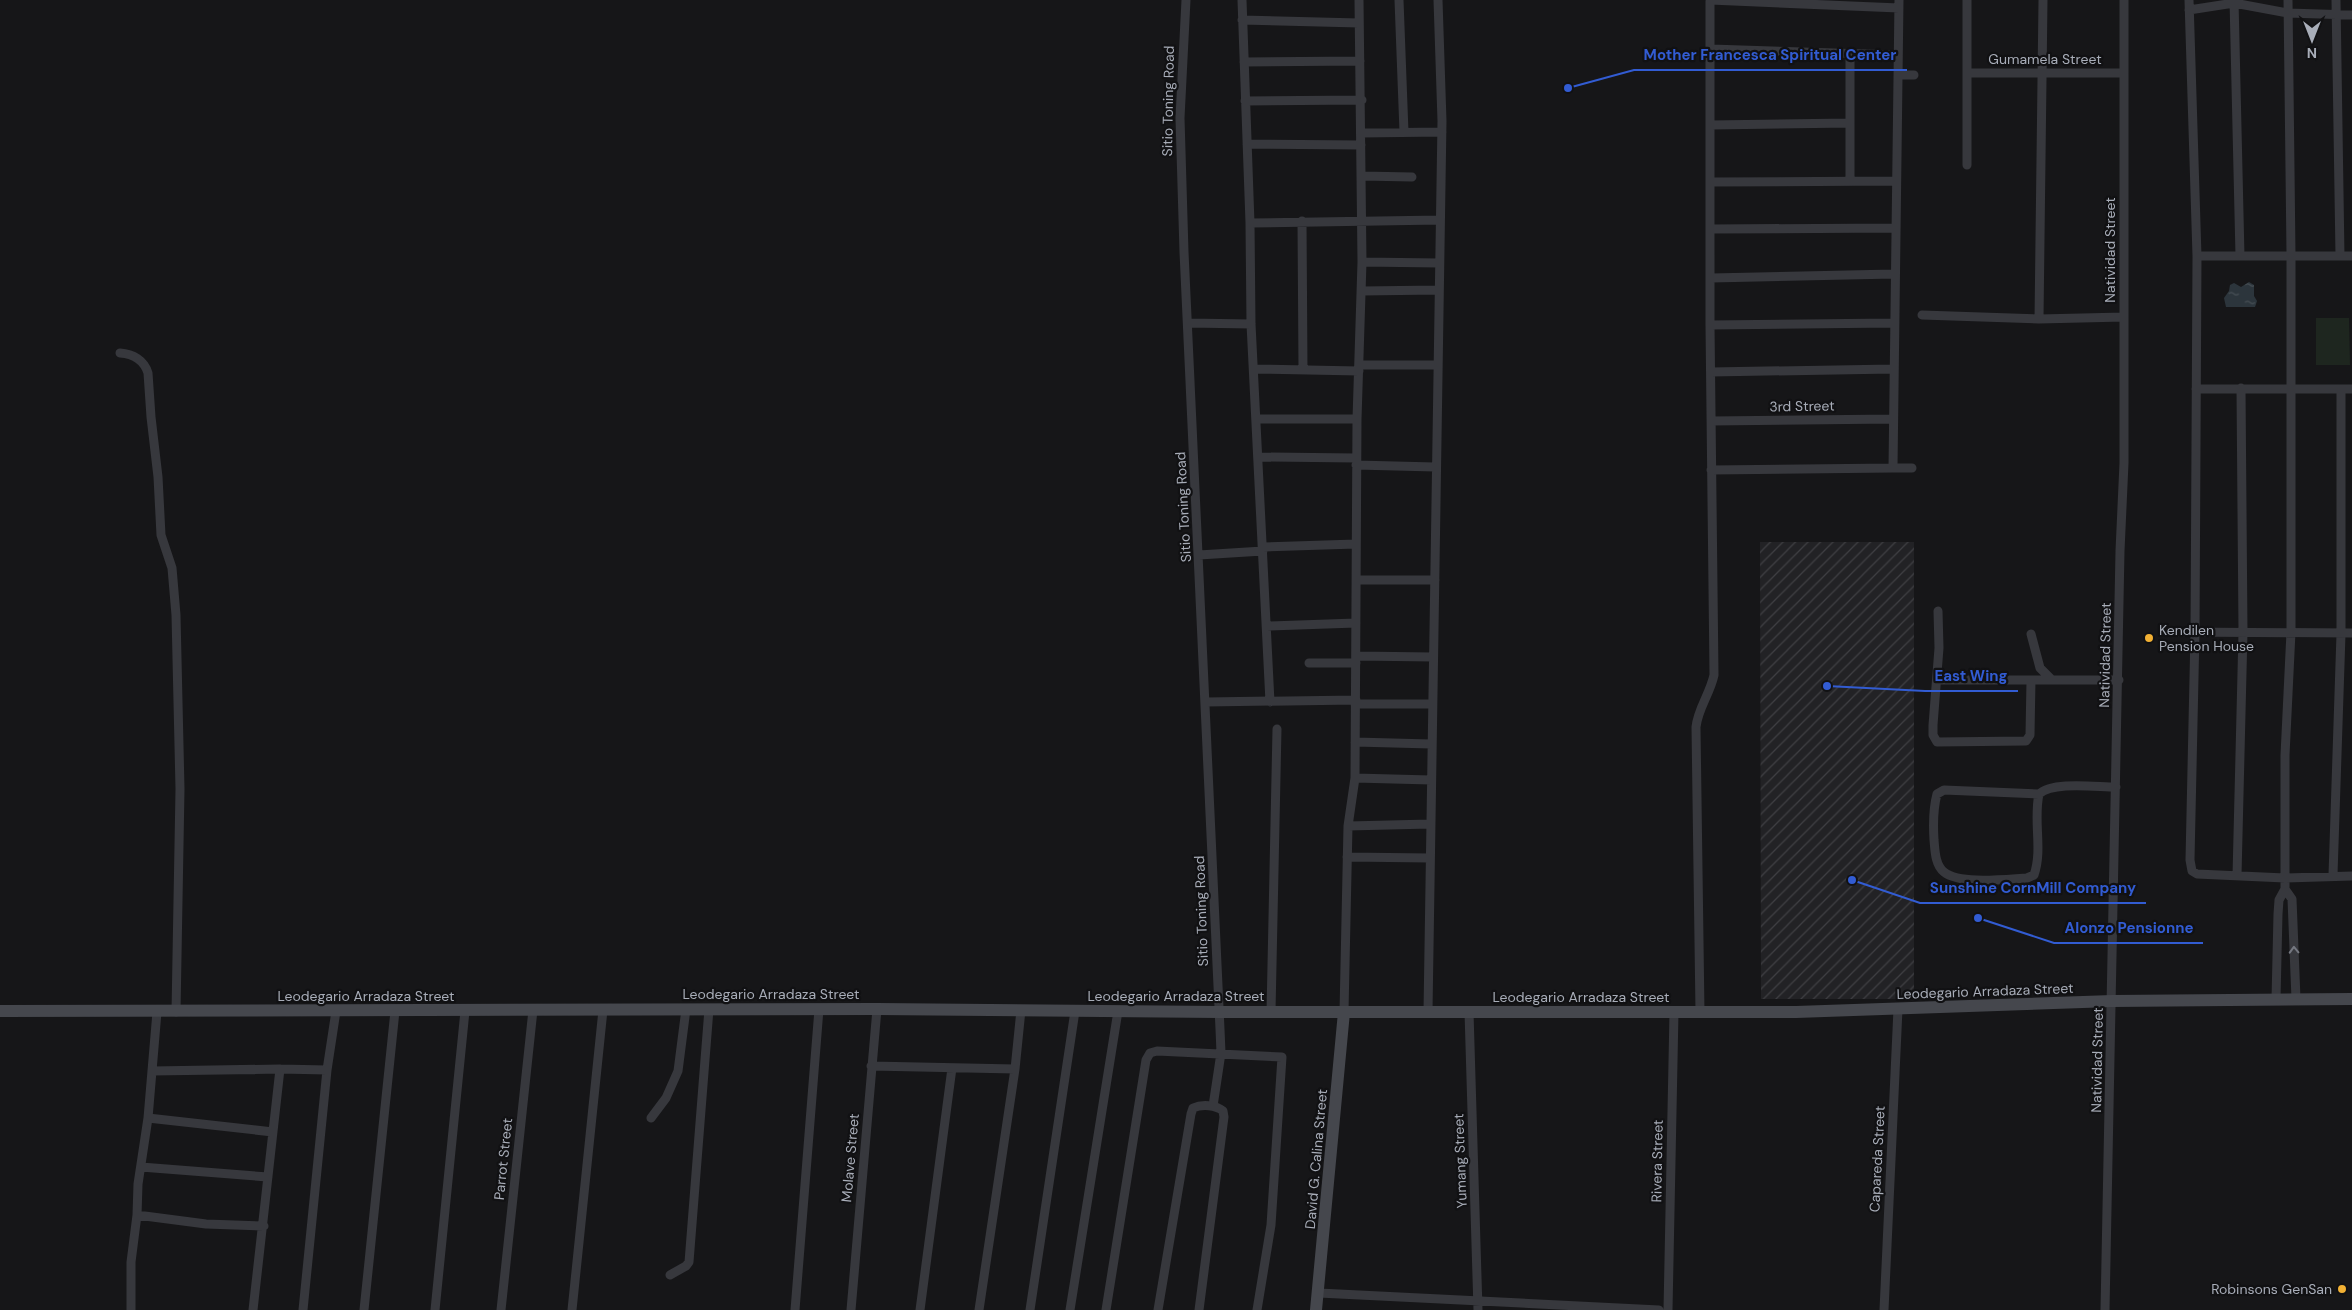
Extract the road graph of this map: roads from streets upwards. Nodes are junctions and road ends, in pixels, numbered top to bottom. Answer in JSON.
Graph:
{"nodes":[{"id":1,"x":1186,"y":0,"type":"edge"},
{"id":2,"x":1242,"y":0,"type":"edge"},
{"id":3,"x":1358,"y":0,"type":"edge"},
{"id":4,"x":1399,"y":0,"type":"edge"},
{"id":5,"x":1438,"y":0,"type":"edge"},
{"id":6,"x":1710,"y":0,"type":"edge"},
{"id":7,"x":1967,"y":0,"type":"edge"},
{"id":8,"x":2042,"y":0,"type":"edge"},
{"id":9,"x":2124,"y":0,"type":"edge"},
{"id":10,"x":2189,"y":0,"type":"edge"},
{"id":11,"x":2288,"y":0,"type":"edge"},
{"id":12,"x":2336,"y":0,"type":"edge"},
{"id":13,"x":2234,"y":1,"type":"edge"},
{"id":14,"x":1899,"y":4,"type":"edge"},
{"id":15,"x":2189,"y":10,"type":"junction"},
{"id":16,"x":2288,"y":13,"type":"junction"},
{"id":17,"x":2336,"y":15,"type":"junction"},
{"id":18,"x":2352,"y":15,"type":"edge"},
{"id":19,"x":1242,"y":20,"type":"junction"},
{"id":20,"x":1359,"y":22,"type":"junction"},
{"id":21,"x":1711,"y":49,"type":"junction"},
{"id":22,"x":1850,"y":55,"type":"junction"},
{"id":23,"x":1898,"y":56,"type":"junction"},
{"id":24,"x":1360,"y":61,"type":"junction"},
{"id":25,"x":1244,"y":62,"type":"junction"},
{"id":26,"x":1967,"y":73,"type":"junction"},
{"id":27,"x":2042,"y":73,"type":"junction"},
{"id":28,"x":2124,"y":73,"type":"junction"},
{"id":29,"x":1898,"y":75,"type":"junction"},
{"id":30,"x":1914,"y":76,"type":"dead end"},
{"id":31,"x":1362,"y":100,"type":"junction"},
{"id":32,"x":1245,"y":101,"type":"junction"},
{"id":33,"x":1850,"y":123,"type":"junction"},
{"id":34,"x":1711,"y":125,"type":"junction"},
{"id":35,"x":1404,"y":132,"type":"junction"},
{"id":36,"x":1442,"y":132,"type":"junction"},
{"id":37,"x":1361,"y":133,"type":"junction"},
{"id":38,"x":1247,"y":144,"type":"junction"},
{"id":39,"x":1361,"y":145,"type":"junction"},
{"id":40,"x":1967,"y":165,"type":"dead end"},
{"id":41,"x":1362,"y":176,"type":"junction"},
{"id":42,"x":1412,"y":177,"type":"dead end"},
{"id":43,"x":1850,"y":181,"type":"junction"},
{"id":44,"x":1896,"y":181,"type":"junction"},
{"id":45,"x":1711,"y":182,"type":"junction"},
{"id":46,"x":1362,"y":220,"type":"junction"},
{"id":47,"x":1440,"y":220,"type":"junction"},
{"id":48,"x":1302,"y":221,"type":"junction"},
{"id":49,"x":1250,"y":223,"type":"junction"},
{"id":50,"x":1895,"y":228,"type":"junction"},
{"id":51,"x":1711,"y":229,"type":"junction"},
{"id":52,"x":2291,"y":255,"type":"junction"},
{"id":53,"x":2197,"y":256,"type":"junction"},
{"id":54,"x":2240,"y":256,"type":"junction"},
{"id":55,"x":2340,"y":256,"type":"junction"},
{"id":56,"x":2352,"y":256,"type":"edge"},
{"id":57,"x":1362,"y":262,"type":"junction"},
{"id":58,"x":1439,"y":263,"type":"junction"},
{"id":59,"x":1894,"y":274,"type":"junction"},
{"id":60,"x":1711,"y":278,"type":"junction"},
{"id":61,"x":1438,"y":290,"type":"junction"},
{"id":62,"x":1362,"y":291,"type":"junction"},
{"id":63,"x":1922,"y":315,"type":"dead end"},
{"id":64,"x":2124,"y":317,"type":"junction"},
{"id":65,"x":2040,"y":318,"type":"junction"},
{"id":66,"x":1189,"y":323,"type":"junction"},
{"id":67,"x":1893,"y":323,"type":"junction"},
{"id":68,"x":1251,"y":324,"type":"junction"},
{"id":69,"x":1710,"y":325,"type":"junction"},
{"id":70,"x":120,"y":353,"type":"dead end"},
{"id":71,"x":1437,"y":365,"type":"junction"},
{"id":72,"x":1359,"y":368,"type":"junction"},
{"id":73,"x":1254,"y":369,"type":"junction"},
{"id":74,"x":1303,"y":369,"type":"junction"},
{"id":75,"x":1893,"y":369,"type":"junction"},
{"id":76,"x":1711,"y":372,"type":"junction"},
{"id":77,"x":2241,"y":388,"type":"junction"},
{"id":78,"x":2196,"y":389,"type":"junction"},
{"id":79,"x":2290,"y":389,"type":"junction"},
{"id":80,"x":2341,"y":389,"type":"junction"},
{"id":81,"x":2352,"y":389,"type":"edge"},
{"id":82,"x":1256,"y":419,"type":"junction"},
{"id":83,"x":1356,"y":419,"type":"junction"},
{"id":84,"x":1893,"y":419,"type":"junction"},
{"id":85,"x":1711,"y":421,"type":"junction"},
{"id":86,"x":1258,"y":458,"type":"junction"},
{"id":87,"x":1356,"y":461,"type":"junction"},
{"id":88,"x":1435,"y":467,"type":"junction"},
{"id":89,"x":1893,"y":468,"type":"junction"},
{"id":90,"x":1912,"y":468,"type":"dead end"},
{"id":91,"x":1712,"y":470,"type":"junction"},
{"id":92,"x":1356,"y":544,"type":"junction"},
{"id":93,"x":1263,"y":549,"type":"junction"},
{"id":94,"x":1199,"y":555,"type":"junction"},
{"id":95,"x":1356,"y":580,"type":"junction"},
{"id":96,"x":1435,"y":580,"type":"junction"},
{"id":97,"x":1938,"y":611,"type":"dead end"},
{"id":98,"x":1356,"y":623,"type":"junction"},
{"id":99,"x":1267,"y":626,"type":"junction"},
{"id":100,"x":2177,"y":632,"type":"dead end"},
{"id":101,"x":2195,"y":632,"type":"junction"},
{"id":102,"x":2244,"y":632,"type":"junction"},
{"id":103,"x":2291,"y":632,"type":"junction"},
{"id":104,"x":2352,"y":633,"type":"edge"},
{"id":105,"x":2031,"y":634,"type":"dead end"},
{"id":106,"x":2340,"y":634,"type":"junction"},
{"id":107,"x":1433,"y":657,"type":"junction"},
{"id":108,"x":1356,"y":660,"type":"junction"},
{"id":109,"x":1309,"y":663,"type":"dead end"},
{"id":110,"x":1937,"y":680,"type":"junction"},
{"id":111,"x":2031,"y":680,"type":"junction"},
{"id":112,"x":2052,"y":680,"type":"junction"},
{"id":113,"x":2119,"y":680,"type":"junction"},
{"id":114,"x":1206,"y":702,"type":"junction"},
{"id":115,"x":1270,"y":702,"type":"junction"},
{"id":116,"x":1356,"y":702,"type":"junction"},
{"id":117,"x":1432,"y":704,"type":"junction"},
{"id":118,"x":1277,"y":729,"type":"dead end"},
{"id":119,"x":1355,"y":742,"type":"junction"},
{"id":120,"x":1431,"y":744,"type":"junction"},
{"id":121,"x":1355,"y":778,"type":"junction"},
{"id":122,"x":1431,"y":780,"type":"junction"},
{"id":123,"x":2116,"y":787,"type":"junction"},
{"id":124,"x":2039,"y":794,"type":"junction"},
{"id":125,"x":1430,"y":824,"type":"junction"},
{"id":126,"x":1348,"y":826,"type":"junction"},
{"id":127,"x":1347,"y":857,"type":"junction"},
{"id":128,"x":1430,"y":858,"type":"junction"},
{"id":129,"x":2333,"y":875,"type":"junction"},
{"id":130,"x":2237,"y":876,"type":"junction"},
{"id":131,"x":2352,"y":876,"type":"edge"},
{"id":132,"x":2286,"y":878,"type":"junction"},
{"id":133,"x":2286,"y":889,"type":"junction"},
{"id":134,"x":2276,"y":999,"type":"junction"},
{"id":135,"x":2296,"y":999,"type":"junction"},
{"id":136,"x":2352,"y":999,"type":"edge"},
{"id":137,"x":2112,"y":1001,"type":"junction"},
{"id":138,"x":819,"y":1009,"type":"junction"},
{"id":139,"x":877,"y":1009,"type":"junction"},
{"id":140,"x":1898,"y":1009,"type":"junction"},
{"id":141,"x":465,"y":1010,"type":"junction"},
{"id":142,"x":533,"y":1010,"type":"junction"},
{"id":143,"x":603,"y":1010,"type":"junction"},
{"id":144,"x":686,"y":1010,"type":"junction"},
{"id":145,"x":709,"y":1010,"type":"junction"},
{"id":146,"x":1021,"y":1010,"type":"junction"},
{"id":147,"x":0,"y":1011,"type":"edge"},
{"id":148,"x":336,"y":1011,"type":"junction"},
{"id":149,"x":395,"y":1011,"type":"junction"},
{"id":150,"x":1075,"y":1011,"type":"junction"},
{"id":151,"x":1118,"y":1011,"type":"junction"},
{"id":152,"x":157,"y":1012,"type":"junction"},
{"id":153,"x":176,"y":1012,"type":"junction"},
{"id":154,"x":1219,"y":1012,"type":"junction"},
{"id":155,"x":1271,"y":1012,"type":"junction"},
{"id":156,"x":1344,"y":1012,"type":"junction"},
{"id":157,"x":1428,"y":1012,"type":"junction"},
{"id":158,"x":1469,"y":1012,"type":"junction"},
{"id":159,"x":1674,"y":1012,"type":"junction"},
{"id":160,"x":1700,"y":1012,"type":"junction"},
{"id":161,"x":1220,"y":1053,"type":"junction"},
{"id":162,"x":872,"y":1066,"type":"junction"},
{"id":163,"x":952,"y":1068,"type":"junction"},
{"id":164,"x":280,"y":1069,"type":"junction"},
{"id":165,"x":1015,"y":1069,"type":"junction"},
{"id":166,"x":327,"y":1070,"type":"junction"},
{"id":167,"x":152,"y":1071,"type":"junction"},
{"id":168,"x":1213,"y":1106,"type":"junction"},
{"id":169,"x":148,"y":1118,"type":"junction"},
{"id":170,"x":651,"y":1118,"type":"dead end"},
{"id":171,"x":273,"y":1132,"type":"junction"},
{"id":172,"x":141,"y":1167,"type":"junction"},
{"id":173,"x":268,"y":1177,"type":"junction"},
{"id":174,"x":137,"y":1215,"type":"junction"},
{"id":175,"x":264,"y":1226,"type":"junction"},
{"id":176,"x":670,"y":1275,"type":"dead end"},
{"id":177,"x":1319,"y":1293,"type":"junction"},
{"id":178,"x":1478,"y":1305,"type":"edge"},
{"id":179,"x":130,"y":1310,"type":"edge"},
{"id":180,"x":253,"y":1310,"type":"edge"},
{"id":181,"x":303,"y":1310,"type":"edge"},
{"id":182,"x":364,"y":1310,"type":"edge"},
{"id":183,"x":435,"y":1310,"type":"edge"},
{"id":184,"x":501,"y":1310,"type":"edge"},
{"id":185,"x":572,"y":1310,"type":"edge"},
{"id":186,"x":795,"y":1310,"type":"edge"},
{"id":187,"x":850,"y":1310,"type":"edge"},
{"id":188,"x":920,"y":1310,"type":"edge"},
{"id":189,"x":979,"y":1310,"type":"edge"},
{"id":190,"x":1030,"y":1310,"type":"edge"},
{"id":191,"x":1070,"y":1310,"type":"edge"},
{"id":192,"x":1106,"y":1310,"type":"edge"},
{"id":193,"x":1158,"y":1310,"type":"edge"},
{"id":194,"x":1199,"y":1310,"type":"edge"},
{"id":195,"x":1257,"y":1310,"type":"edge"},
{"id":196,"x":1316,"y":1310,"type":"edge"},
{"id":197,"x":1659,"y":1310,"type":"edge"},
{"id":198,"x":1668,"y":1310,"type":"edge"},
{"id":199,"x":1884,"y":1310,"type":"edge"},
{"id":200,"x":2105,"y":1310,"type":"edge"}],
"edges":[{"from":1,"to":66,"type":"street","name":"Sitio Toning Road"},
{"from":2,"to":19,"type":"street"},
{"from":3,"to":20,"type":"street"},
{"from":4,"to":35,"type":"street"},
{"from":5,"to":36,"type":"street"},
{"from":6,"to":14,"type":"street"},
{"from":6,"to":21,"type":"street"},
{"from":7,"to":26,"type":"street"},
{"from":8,"to":27,"type":"street"},
{"from":9,"to":28,"type":"street","name":"Natividad Street"},
{"from":10,"to":15,"type":"street"},
{"from":11,"to":16,"type":"street"},
{"from":12,"to":17,"type":"street"},
{"from":13,"to":15,"type":"street"},
{"from":13,"to":16,"type":"street"},
{"from":13,"to":54,"type":"street"},
{"from":14,"to":23,"type":"street"},
{"from":15,"to":53,"type":"street"},
{"from":16,"to":17,"type":"street"},
{"from":16,"to":52,"type":"street"},
{"from":17,"to":18,"type":"street"},
{"from":17,"to":55,"type":"street"},
{"from":19,"to":20,"type":"street"},
{"from":19,"to":25,"type":"street"},
{"from":20,"to":24,"type":"street"},
{"from":21,"to":22,"type":"street"},
{"from":21,"to":34,"type":"street"},
{"from":22,"to":23,"type":"street"},
{"from":22,"to":33,"type":"street"},
{"from":23,"to":29,"type":"street"},
{"from":24,"to":25,"type":"street"},
{"from":24,"to":31,"type":"street"},
{"from":25,"to":32,"type":"street"},
{"from":26,"to":27,"type":"street","name":"Gumamela Street"},
{"from":26,"to":40,"type":"street"},
{"from":27,"to":28,"type":"street","name":"Gumamela Street"},
{"from":27,"to":65,"type":"street"},
{"from":28,"to":64,"type":"street","name":"Natividad Street"},
{"from":29,"to":30,"type":"street"},
{"from":29,"to":44,"type":"street"},
{"from":31,"to":32,"type":"street"},
{"from":31,"to":37,"type":"street"},
{"from":32,"to":38,"type":"street"},
{"from":33,"to":34,"type":"street"},
{"from":33,"to":43,"type":"street"},
{"from":34,"to":45,"type":"street"},
{"from":35,"to":36,"type":"street"},
{"from":35,"to":37,"type":"street"},
{"from":36,"to":47,"type":"street"},
{"from":37,"to":39,"type":"street"},
{"from":38,"to":39,"type":"street"},
{"from":38,"to":49,"type":"street"},
{"from":39,"to":41,"type":"street"},
{"from":41,"to":42,"type":"street"},
{"from":41,"to":46,"type":"street"},
{"from":43,"to":44,"type":"street"},
{"from":43,"to":45,"type":"street"},
{"from":44,"to":50,"type":"street"},
{"from":45,"to":51,"type":"street"},
{"from":46,"to":47,"type":"street"},
{"from":46,"to":48,"type":"street"},
{"from":46,"to":57,"type":"street"},
{"from":47,"to":58,"type":"street"},
{"from":48,"to":49,"type":"street"},
{"from":48,"to":74,"type":"street"},
{"from":49,"to":68,"type":"street"},
{"from":50,"to":51,"type":"street"},
{"from":50,"to":59,"type":"street"},
{"from":51,"to":60,"type":"street"},
{"from":52,"to":54,"type":"street"},
{"from":52,"to":55,"type":"street"},
{"from":52,"to":79,"type":"street"},
{"from":53,"to":54,"type":"street"},
{"from":53,"to":78,"type":"street"},
{"from":55,"to":56,"type":"street"},
{"from":57,"to":58,"type":"street"},
{"from":57,"to":62,"type":"street"},
{"from":58,"to":61,"type":"street"},
{"from":59,"to":60,"type":"street"},
{"from":59,"to":67,"type":"street"},
{"from":60,"to":69,"type":"street"},
{"from":61,"to":62,"type":"street"},
{"from":61,"to":71,"type":"street"},
{"from":62,"to":72,"type":"street"},
{"from":63,"to":65,"type":"street"},
{"from":64,"to":65,"type":"street"},
{"from":64,"to":113,"type":"street","name":"Natividad Street"},
{"from":66,"to":68,"type":"street"},
{"from":66,"to":94,"type":"street","name":"Sitio Toning Road"},
{"from":67,"to":69,"type":"street"},
{"from":67,"to":75,"type":"street"},
{"from":68,"to":73,"type":"street"},
{"from":69,"to":76,"type":"street"},
{"from":70,"to":153,"type":"street"},
{"from":71,"to":72,"type":"street"},
{"from":71,"to":88,"type":"street"},
{"from":72,"to":74,"type":"street"},
{"from":72,"to":83,"type":"street"},
{"from":73,"to":74,"type":"street"},
{"from":73,"to":82,"type":"street"},
{"from":75,"to":76,"type":"street"},
{"from":75,"to":84,"type":"street"},
{"from":76,"to":85,"type":"street"},
{"from":77,"to":78,"type":"street"},
{"from":77,"to":79,"type":"street"},
{"from":77,"to":102,"type":"street"},
{"from":78,"to":101,"type":"street"},
{"from":79,"to":80,"type":"street"},
{"from":79,"to":103,"type":"street"},
{"from":80,"to":81,"type":"street"},
{"from":80,"to":106,"type":"street"},
{"from":82,"to":83,"type":"street"},
{"from":82,"to":86,"type":"street"},
{"from":83,"to":87,"type":"street"},
{"from":84,"to":85,"type":"street","name":"3rd Street"},
{"from":84,"to":89,"type":"street"},
{"from":85,"to":91,"type":"street"},
{"from":86,"to":87,"type":"street"},
{"from":86,"to":93,"type":"street"},
{"from":87,"to":88,"type":"street"},
{"from":87,"to":92,"type":"street"},
{"from":88,"to":96,"type":"street"},
{"from":89,"to":90,"type":"street"},
{"from":89,"to":91,"type":"street"},
{"from":91,"to":160,"type":"street"},
{"from":92,"to":93,"type":"street"},
{"from":92,"to":95,"type":"street"},
{"from":93,"to":94,"type":"street"},
{"from":93,"to":99,"type":"street"},
{"from":94,"to":114,"type":"street","name":"Sitio Toning Road"},
{"from":95,"to":96,"type":"street"},
{"from":95,"to":98,"type":"street"},
{"from":96,"to":107,"type":"street"},
{"from":97,"to":110,"type":"street"},
{"from":98,"to":99,"type":"street"},
{"from":98,"to":108,"type":"street"},
{"from":99,"to":115,"type":"street"},
{"from":100,"to":101,"type":"street"},
{"from":101,"to":102,"type":"street"},
{"from":101,"to":130,"type":"street"},
{"from":102,"to":103,"type":"street"},
{"from":102,"to":130,"type":"street"},
{"from":103,"to":106,"type":"street"},
{"from":103,"to":132,"type":"street"},
{"from":104,"to":106,"type":"street"},
{"from":105,"to":112,"type":"street"},
{"from":106,"to":129,"type":"street"},
{"from":107,"to":108,"type":"street"},
{"from":107,"to":117,"type":"street"},
{"from":108,"to":109,"type":"street"},
{"from":108,"to":116,"type":"street"},
{"from":110,"to":111,"type":"street"},
{"from":110,"to":111,"type":"street"},
{"from":111,"to":112,"type":"street"},
{"from":112,"to":113,"type":"street"},
{"from":113,"to":123,"type":"street","name":"Natividad Street"},
{"from":114,"to":115,"type":"street"},
{"from":114,"to":154,"type":"street","name":"Sitio Toning Road"},
{"from":115,"to":116,"type":"street"},
{"from":116,"to":117,"type":"street"},
{"from":116,"to":119,"type":"street"},
{"from":117,"to":120,"type":"street"},
{"from":118,"to":155,"type":"street"},
{"from":119,"to":120,"type":"street"},
{"from":119,"to":121,"type":"street"},
{"from":120,"to":122,"type":"street"},
{"from":121,"to":122,"type":"street"},
{"from":121,"to":126,"type":"street"},
{"from":122,"to":125,"type":"street"},
{"from":123,"to":124,"type":"street"},
{"from":123,"to":137,"type":"street","name":"Natividad Street"},
{"from":124,"to":124,"type":"street"},
{"from":125,"to":126,"type":"street"},
{"from":125,"to":128,"type":"street"},
{"from":126,"to":127,"type":"street"},
{"from":127,"to":128,"type":"street"},
{"from":127,"to":156,"type":"street"},
{"from":128,"to":157,"type":"street"},
{"from":129,"to":131,"type":"street"},
{"from":129,"to":132,"type":"street"},
{"from":130,"to":132,"type":"street"},
{"from":132,"to":133,"type":"street"},
{"from":133,"to":134,"type":"street"},
{"from":135,"to":133,"type":"street","one_way":true},
{"from":134,"to":135,"type":"street","name":"Leodegario Arradaza Street"},
{"from":134,"to":137,"type":"street","name":"Leodegario Arradaza Street"},
{"from":135,"to":136,"type":"street","name":"Leodegario Arradaza Street"},
{"from":137,"to":140,"type":"street","name":"Leodegario Arradaza Street"},
{"from":137,"to":200,"type":"street","name":"Natividad Street"},
{"from":138,"to":139,"type":"street","name":"Leodegario Arradaza Street"},
{"from":138,"to":145,"type":"street","name":"Leodegario Arradaza Street"},
{"from":138,"to":186,"type":"street"},
{"from":139,"to":146,"type":"street","name":"Leodegario Arradaza Street"},
{"from":139,"to":162,"type":"street","name":"Molave Street"},
{"from":140,"to":160,"type":"street","name":"Leodegario Arradaza Street"},
{"from":140,"to":199,"type":"street","name":"Capareda Street"},
{"from":141,"to":142,"type":"street","name":"Leodegario Arradaza Street"},
{"from":141,"to":149,"type":"street","name":"Leodegario Arradaza Street"},
{"from":141,"to":183,"type":"street"},
{"from":142,"to":143,"type":"street","name":"Leodegario Arradaza Street"},
{"from":142,"to":184,"type":"street","name":"Parrot Street"},
{"from":143,"to":144,"type":"street","name":"Leodegario Arradaza Street"},
{"from":143,"to":185,"type":"street"},
{"from":144,"to":145,"type":"street","name":"Leodegario Arradaza Street"},
{"from":144,"to":170,"type":"street"},
{"from":145,"to":176,"type":"street"},
{"from":146,"to":150,"type":"street","name":"Leodegario Arradaza Street"},
{"from":146,"to":165,"type":"street"},
{"from":147,"to":152,"type":"street","name":"Leodegario Arradaza Street"},
{"from":148,"to":149,"type":"street","name":"Leodegario Arradaza Street"},
{"from":148,"to":153,"type":"street","name":"Leodegario Arradaza Street"},
{"from":148,"to":166,"type":"street"},
{"from":149,"to":182,"type":"street"},
{"from":150,"to":151,"type":"street","name":"Leodegario Arradaza Street"},
{"from":150,"to":190,"type":"street"},
{"from":151,"to":154,"type":"street","name":"Leodegario Arradaza Street"},
{"from":151,"to":191,"type":"street"},
{"from":152,"to":153,"type":"street","name":"Leodegario Arradaza Street"},
{"from":152,"to":167,"type":"street"},
{"from":154,"to":155,"type":"street","name":"Leodegario Arradaza Street"},
{"from":154,"to":161,"type":"street","name":"Sitio Toning Road"},
{"from":155,"to":156,"type":"street","name":"Leodegario Arradaza Street"},
{"from":156,"to":157,"type":"street","name":"Leodegario Arradaza Street"},
{"from":156,"to":177,"type":"street","name":"David G. Calina Street"},
{"from":157,"to":158,"type":"street","name":"Leodegario Arradaza Street"},
{"from":158,"to":159,"type":"street","name":"Leodegario Arradaza Street"},
{"from":158,"to":178,"type":"street","name":"Yumang Street"},
{"from":159,"to":160,"type":"street","name":"Leodegario Arradaza Street"},
{"from":159,"to":198,"type":"street","name":"Rivera Street"},
{"from":161,"to":168,"type":"street","name":"Sitio Toning Road"},
{"from":161,"to":192,"type":"street"},
{"from":161,"to":195,"type":"street"},
{"from":162,"to":163,"type":"street"},
{"from":162,"to":187,"type":"street","name":"Molave Street"},
{"from":163,"to":165,"type":"street"},
{"from":163,"to":188,"type":"street"},
{"from":164,"to":166,"type":"street"},
{"from":164,"to":167,"type":"street"},
{"from":164,"to":171,"type":"street"},
{"from":165,"to":189,"type":"street"},
{"from":166,"to":181,"type":"street"},
{"from":167,"to":169,"type":"street"},
{"from":168,"to":193,"type":"street"},
{"from":168,"to":194,"type":"street"},
{"from":169,"to":171,"type":"street"},
{"from":169,"to":172,"type":"street"},
{"from":171,"to":173,"type":"street"},
{"from":172,"to":173,"type":"street"},
{"from":172,"to":174,"type":"street"},
{"from":173,"to":175,"type":"street"},
{"from":174,"to":175,"type":"street"},
{"from":174,"to":179,"type":"street"},
{"from":175,"to":180,"type":"street"},
{"from":177,"to":178,"type":"street"},
{"from":177,"to":196,"type":"street","name":"David G. Calina Street"},
{"from":178,"to":197,"type":"street"}]}
